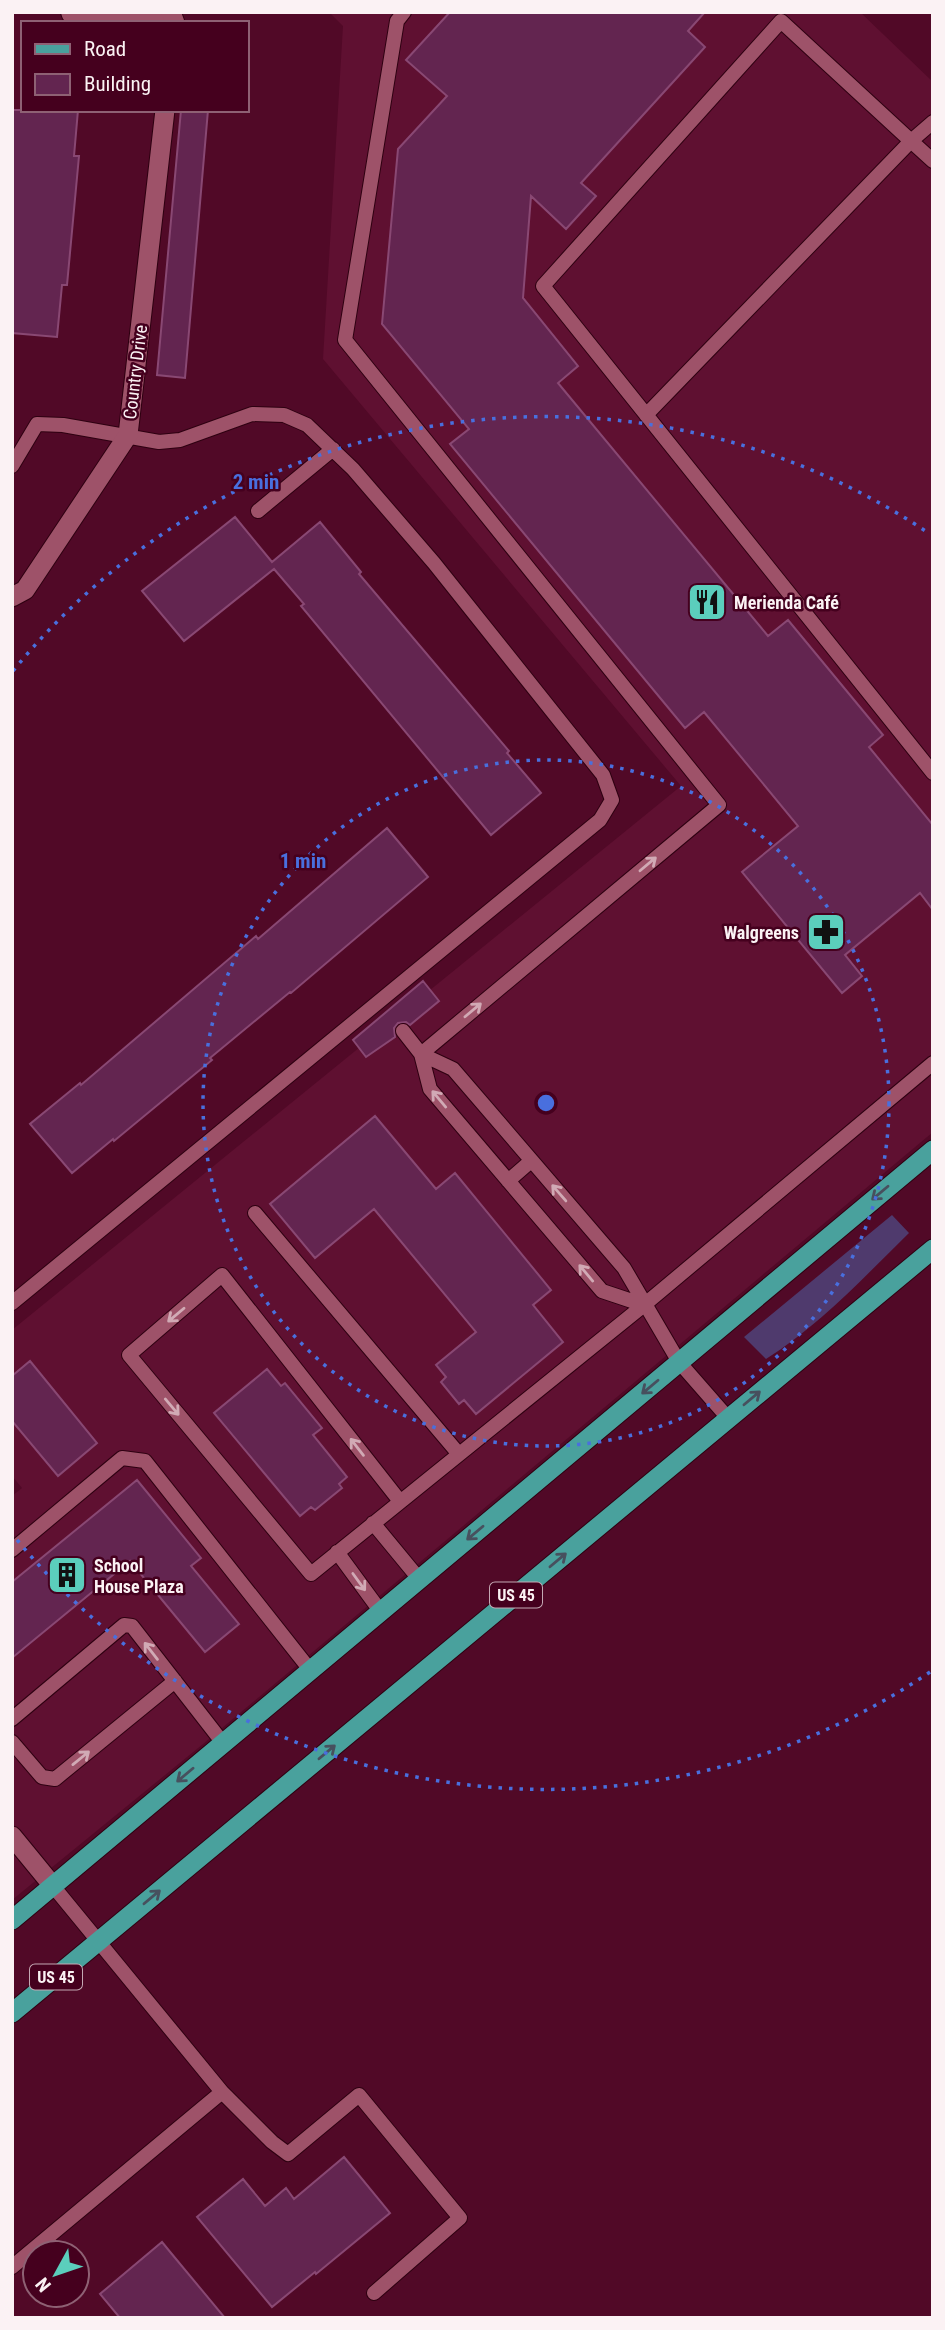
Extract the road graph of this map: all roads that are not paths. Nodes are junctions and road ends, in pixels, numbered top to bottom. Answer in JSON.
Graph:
{"nodes":[{"id":1,"x":68,"y":12,"type":"edge"},
{"id":2,"x":404,"y":12,"type":"edge"},
{"id":3,"x":776,"y":17,"type":"edge"},
{"id":4,"x":174,"y":18,"type":"edge"},
{"id":5,"x":165,"y":112,"type":"edge"},
{"id":6,"x":933,"y":122,"type":"edge"},
{"id":7,"x":911,"y":141,"type":"junction"},
{"id":8,"x":933,"y":161,"type":"edge"},
{"id":9,"x":646,"y":415,"type":"junction"},
{"id":10,"x":128,"y":435,"type":"junction"},
{"id":11,"x":334,"y":449,"type":"junction"},
{"id":12,"x":12,"y":466,"type":"edge"},
{"id":13,"x":258,"y":511,"type":"dead end"},
{"id":14,"x":12,"y":597,"type":"edge"},
{"id":15,"x":933,"y":773,"type":"edge"},
{"id":16,"x":403,"y":1031,"type":"dead end"},
{"id":17,"x":421,"y":1054,"type":"junction"},
{"id":18,"x":933,"y":1063,"type":"edge"},
{"id":19,"x":933,"y":1150,"type":"edge"},
{"id":20,"x":531,"y":1161,"type":"junction"},
{"id":21,"x":508,"y":1181,"type":"junction"},
{"id":22,"x":255,"y":1213,"type":"dead end"},
{"id":23,"x":933,"y":1249,"type":"edge"},
{"id":24,"x":12,"y":1303,"type":"edge"},
{"id":25,"x":643,"y":1305,"type":"junction"},
{"id":26,"x":679,"y":1362,"type":"junction"},
{"id":27,"x":728,"y":1418,"type":"junction"},
{"id":28,"x":458,"y":1453,"type":"junction"},
{"id":29,"x":399,"y":1500,"type":"junction"},
{"id":30,"x":373,"y":1523,"type":"junction"},
{"id":31,"x":12,"y":1550,"type":"edge"},
{"id":32,"x":337,"y":1552,"type":"junction"},
{"id":33,"x":420,"y":1580,"type":"junction"},
{"id":34,"x":381,"y":1612,"type":"junction"},
{"id":35,"x":311,"y":1671,"type":"junction"},
{"id":36,"x":175,"y":1681,"type":"junction"},
{"id":37,"x":12,"y":1718,"type":"edge"},
{"id":38,"x":12,"y":1742,"type":"edge"},
{"id":39,"x":223,"y":1744,"type":"junction"},
{"id":40,"x":12,"y":1836,"type":"edge"},
{"id":41,"x":53,"y":1886,"type":"junction"},
{"id":42,"x":12,"y":1920,"type":"edge"},
{"id":43,"x":99,"y":1941,"type":"junction"},
{"id":44,"x":12,"y":2013,"type":"edge"},
{"id":45,"x":222,"y":2092,"type":"junction"},
{"id":46,"x":12,"y":2267,"type":"edge"},
{"id":47,"x":374,"y":2293,"type":"dead end"}],
"edges":[{"from":1,"to":4,"type":"lane"},
{"from":17,"to":2,"type":"lane","one_way":true},
{"from":3,"to":7,"type":"lane"},
{"from":3,"to":9,"type":"lane"},
{"from":5,"to":10,"type":"street","name":"Country Drive"},
{"from":6,"to":7,"type":"lane"},
{"from":7,"to":8,"type":"lane"},
{"from":7,"to":9,"type":"lane"},
{"from":9,"to":15,"type":"lane"},
{"from":10,"to":11,"type":"lane"},
{"from":10,"to":12,"type":"lane"},
{"from":10,"to":14,"type":"street","name":"Country Drive"},
{"from":11,"to":13,"type":"lane"},
{"from":11,"to":24,"type":"lane"},
{"from":16,"to":17,"type":"lane"},
{"from":17,"to":20,"type":"lane"},
{"from":21,"to":17,"type":"lane","one_way":true},
{"from":18,"to":25,"type":"lane"},
{"from":19,"to":26,"type":"main road","one_way":true},
{"from":20,"to":21,"type":"lane"},
{"from":25,"to":20,"type":"lane","one_way":true},
{"from":25,"to":21,"type":"lane","one_way":true},
{"from":22,"to":28,"type":"lane"},
{"from":27,"to":23,"type":"main road","number":"US 45","one_way":true},
{"from":25,"to":26,"type":"lane"},
{"from":25,"to":28,"type":"lane"},
{"from":26,"to":27,"type":"lane"},
{"from":26,"to":33,"type":"main road","one_way":true},
{"from":43,"to":27,"type":"main road","number":"US 45","one_way":true},
{"from":28,"to":29,"type":"lane"},
{"from":29,"to":30,"type":"lane"},
{"from":29,"to":32,"type":"lane","one_way":true},
{"from":30,"to":32,"type":"lane"},
{"from":30,"to":33,"type":"lane"},
{"from":31,"to":35,"type":"lane"},
{"from":32,"to":34,"type":"lane","one_way":true},
{"from":33,"to":34,"type":"main road"},
{"from":34,"to":35,"type":"main road"},
{"from":35,"to":39,"type":"main road"},
{"from":36,"to":37,"type":"lane","one_way":true},
{"from":38,"to":36,"type":"lane","one_way":true},
{"from":36,"to":39,"type":"lane"},
{"from":39,"to":41,"type":"main road","one_way":true},
{"from":40,"to":41,"type":"street"},
{"from":41,"to":42,"type":"main road"},
{"from":41,"to":43,"type":"lane"},
{"from":43,"to":44,"type":"main road","number":"US 45"},
{"from":43,"to":45,"type":"lane"},
{"from":45,"to":46,"type":"lane"},
{"from":45,"to":47,"type":"lane"}]}
